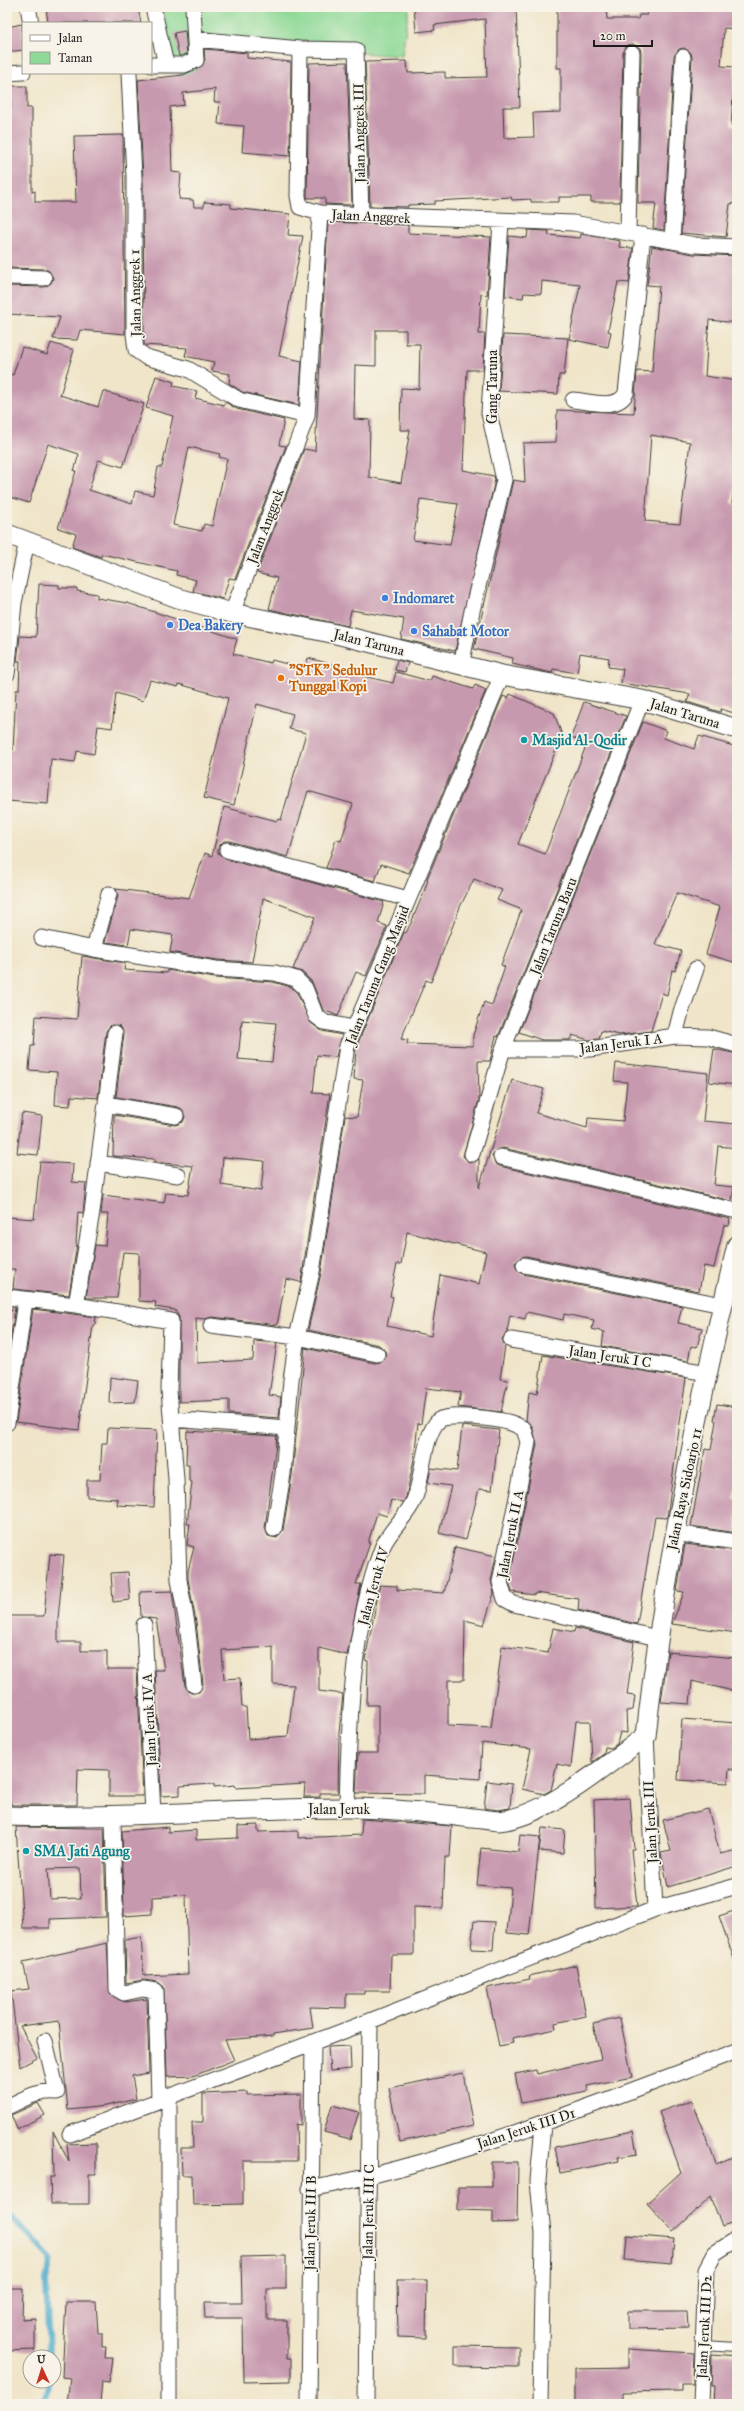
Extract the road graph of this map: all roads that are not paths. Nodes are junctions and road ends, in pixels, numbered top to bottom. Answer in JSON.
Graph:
{"nodes":[{"id":1,"x":28,"y":7,"type":"edge"},
{"id":2,"x":153,"y":7,"type":"edge"},
{"id":3,"x":193,"y":7,"type":"edge"},
{"id":4,"x":31,"y":22,"type":"edge"},
{"id":5,"x":195,"y":39,"type":"junction"},
{"id":6,"x":300,"y":49,"type":"junction"},
{"id":7,"x":632,"y":53,"type":"dead end"},
{"id":8,"x":683,"y":57,"type":"dead end"},
{"id":9,"x":166,"y":65,"type":"junction"},
{"id":10,"x":152,"y":66,"type":"edge"},
{"id":11,"x":22,"y":72,"type":"edge"},
{"id":12,"x":7,"y":73,"type":"edge"},
{"id":13,"x":129,"y":74,"type":"edge"},
{"id":14,"x":320,"y":213,"type":"junction"},
{"id":15,"x":361,"y":215,"type":"junction"},
{"id":16,"x":501,"y":222,"type":"junction"},
{"id":17,"x":635,"y":234,"type":"junction"},
{"id":18,"x":672,"y":241,"type":"junction"},
{"id":19,"x":737,"y":247,"type":"edge"},
{"id":20,"x":7,"y":277,"type":"edge"},
{"id":21,"x":44,"y":278,"type":"dead end"},
{"id":22,"x":573,"y":400,"type":"dead end"},
{"id":23,"x":308,"y":416,"type":"junction"},
{"id":24,"x":7,"y":534,"type":"edge"},
{"id":25,"x":26,"y":541,"type":"junction"},
{"id":26,"x":232,"y":613,"type":"junction"},
{"id":27,"x":461,"y":666,"type":"junction"},
{"id":28,"x":7,"y":674,"type":"edge"},
{"id":29,"x":502,"y":675,"type":"junction"},
{"id":30,"x":642,"y":700,"type":"junction"},
{"id":31,"x":737,"y":728,"type":"edge"},
{"id":32,"x":227,"y":850,"type":"dead end"},
{"id":33,"x":108,"y":894,"type":"dead end"},
{"id":34,"x":408,"y":899,"type":"junction"},
{"id":35,"x":42,"y":938,"type":"dead end"},
{"id":36,"x":94,"y":949,"type":"junction"},
{"id":37,"x":696,"y":969,"type":"dead end"},
{"id":38,"x":354,"y":1028,"type":"junction"},
{"id":39,"x":115,"y":1033,"type":"dead end"},
{"id":40,"x":675,"y":1036,"type":"junction"},
{"id":41,"x":737,"y":1045,"type":"edge"},
{"id":42,"x":503,"y":1049,"type":"junction"},
{"id":43,"x":106,"y":1104,"type":"junction"},
{"id":44,"x":176,"y":1116,"type":"dead end"},
{"id":45,"x":472,"y":1154,"type":"dead end"},
{"id":46,"x":501,"y":1157,"type":"dead end"},
{"id":47,"x":98,"y":1163,"type":"junction"},
{"id":48,"x":178,"y":1175,"type":"dead end"},
{"id":49,"x":737,"y":1211,"type":"edge"},
{"id":50,"x":737,"y":1245,"type":"edge"},
{"id":51,"x":524,"y":1265,"type":"dead end"},
{"id":52,"x":7,"y":1297,"type":"edge"},
{"id":53,"x":25,"y":1301,"type":"junction"},
{"id":54,"x":76,"y":1305,"type":"junction"},
{"id":55,"x":722,"y":1305,"type":"junction"},
{"id":56,"x":211,"y":1326,"type":"dead end"},
{"id":57,"x":297,"y":1337,"type":"junction"},
{"id":58,"x":511,"y":1340,"type":"dead end"},
{"id":59,"x":377,"y":1354,"type":"dead end"},
{"id":60,"x":708,"y":1373,"type":"junction"},
{"id":61,"x":172,"y":1419,"type":"junction"},
{"id":62,"x":482,"y":1419,"type":"joint"},
{"id":63,"x":7,"y":1423,"type":"edge"},
{"id":64,"x":287,"y":1428,"type":"junction"},
{"id":65,"x":274,"y":1529,"type":"dead end"},
{"id":66,"x":674,"y":1533,"type":"junction"},
{"id":67,"x":737,"y":1542,"type":"edge"},
{"id":68,"x":144,"y":1625,"type":"dead end"},
{"id":69,"x":657,"y":1638,"type":"junction"},
{"id":70,"x":194,"y":1685,"type":"dead end"},
{"id":71,"x":646,"y":1736,"type":"junction"},
{"id":72,"x":348,"y":1808,"type":"junction"},
{"id":73,"x":153,"y":1814,"type":"junction"},
{"id":74,"x":7,"y":1816,"type":"edge"},
{"id":75,"x":113,"y":1816,"type":"junction"},
{"id":76,"x":737,"y":1886,"type":"edge"},
{"id":77,"x":655,"y":1909,"type":"junction"},
{"id":78,"x":370,"y":2021,"type":"junction"},
{"id":79,"x":45,"y":2041,"type":"dead end"},
{"id":80,"x":313,"y":2042,"type":"junction"},
{"id":81,"x":737,"y":2051,"type":"edge"},
{"id":82,"x":164,"y":2098,"type":"junction"},
{"id":83,"x":7,"y":2107,"type":"edge"},
{"id":84,"x":543,"y":2124,"type":"junction"},
{"id":85,"x":70,"y":2134,"type":"dead end"},
{"id":86,"x":368,"y":2178,"type":"junction"},
{"id":87,"x":310,"y":2189,"type":"junction"},
{"id":88,"x":737,"y":2239,"type":"edge"},
{"id":89,"x":703,"y":2346,"type":"junction"},
{"id":90,"x":737,"y":2347,"type":"edge"},
{"id":91,"x":169,"y":2404,"type":"edge"},
{"id":92,"x":309,"y":2404,"type":"edge"},
{"id":93,"x":366,"y":2404,"type":"edge"},
{"id":94,"x":540,"y":2404,"type":"edge"},
{"id":95,"x":701,"y":2404,"type":"edge"}],
"edges":[{"from":1,"to":4,"type":"street"},
{"from":2,"to":9,"type":"street"},
{"from":3,"to":5,"type":"street"},
{"from":5,"to":6,"type":"street"},
{"from":5,"to":9,"type":"street"},
{"from":6,"to":14,"type":"street"},
{"from":6,"to":15,"type":"street","name":"Jalan Anggrek III"},
{"from":7,"to":17,"type":"street"},
{"from":8,"to":18,"type":"street"},
{"from":9,"to":10,"type":"street"},
{"from":11,"to":12,"type":"street"},
{"from":13,"to":23,"type":"street","name":"Jalan Anggrek 1"},
{"from":14,"to":15,"type":"street","name":"Jalan Anggrek"},
{"from":14,"to":23,"type":"street","name":"Jalan Anggrek"},
{"from":15,"to":16,"type":"street","name":"Jalan Anggrek"},
{"from":16,"to":17,"type":"street","name":"Jalan Anggrek"},
{"from":16,"to":27,"type":"street","name":"Gang Taruna"},
{"from":17,"to":18,"type":"street","name":"Jalan Anggrek"},
{"from":17,"to":22,"type":"street"},
{"from":18,"to":19,"type":"street","name":"Jalan Anggrek"},
{"from":20,"to":21,"type":"street"},
{"from":23,"to":26,"type":"street","name":"Jalan Anggrek"},
{"from":24,"to":25,"type":"street","name":"Jalan Taruna"},
{"from":25,"to":26,"type":"street","name":"Jalan Taruna"},
{"from":25,"to":28,"type":"street"},
{"from":26,"to":27,"type":"street","name":"Jalan Taruna"},
{"from":27,"to":29,"type":"street","name":"Jalan Taruna"},
{"from":29,"to":30,"type":"street","name":"Jalan Taruna"},
{"from":29,"to":34,"type":"street","name":"Jalan Taruna Gang Masjid"},
{"from":30,"to":31,"type":"street","name":"Jalan Taruna"},
{"from":30,"to":42,"type":"street","name":"Jalan Taruna Baru"},
{"from":32,"to":34,"type":"street"},
{"from":33,"to":36,"type":"street"},
{"from":34,"to":38,"type":"street","name":"Jalan Taruna Gang Masjid"},
{"from":35,"to":36,"type":"street"},
{"from":36,"to":38,"type":"street"},
{"from":37,"to":40,"type":"street"},
{"from":38,"to":57,"type":"street","name":"Jalan Taruna Gang Masjid"},
{"from":39,"to":43,"type":"street"},
{"from":40,"to":41,"type":"street","name":"Jalan Jeruk I A"},
{"from":40,"to":42,"type":"street","name":"Jalan Jeruk I A"},
{"from":42,"to":45,"type":"street","name":"Jalan Taruna Baru"},
{"from":43,"to":44,"type":"street"},
{"from":43,"to":47,"type":"street"},
{"from":46,"to":49,"type":"street"},
{"from":47,"to":48,"type":"street"},
{"from":47,"to":54,"type":"street"},
{"from":50,"to":55,"type":"street","name":"Jalan Raya Sidoarjo 11"},
{"from":51,"to":55,"type":"street"},
{"from":52,"to":53,"type":"street"},
{"from":53,"to":54,"type":"street"},
{"from":53,"to":63,"type":"street"},
{"from":54,"to":61,"type":"street"},
{"from":55,"to":60,"type":"street","name":"Jalan Raya Sidoarjo 11"},
{"from":56,"to":57,"type":"street"},
{"from":57,"to":59,"type":"street"},
{"from":57,"to":64,"type":"street","name":"Jalan Taruna Gang Masjid"},
{"from":58,"to":60,"type":"street","name":"Jalan Jeruk I C"},
{"from":60,"to":66,"type":"street","name":"Jalan Raya Sidoarjo 11"},
{"from":61,"to":64,"type":"street"},
{"from":61,"to":70,"type":"street"},
{"from":62,"to":69,"type":"street","name":"Jalan Jeruk II A"},
{"from":62,"to":72,"type":"street","name":"Jalan Jeruk IV"},
{"from":64,"to":65,"type":"street","name":"Jalan Taruna Gang Masjid"},
{"from":66,"to":67,"type":"street"},
{"from":66,"to":69,"type":"street","name":"Jalan Raya Sidoarjo 11"},
{"from":68,"to":73,"type":"street","name":"Jalan Jeruk IV A"},
{"from":69,"to":71,"type":"street","name":"Jalan Raya Sidoarjo 11"},
{"from":71,"to":72,"type":"street","name":"Jalan Jeruk"},
{"from":71,"to":77,"type":"street","name":"Jalan Jeruk III"},
{"from":72,"to":73,"type":"street","name":"Jalan Jeruk"},
{"from":73,"to":75,"type":"street","name":"Jalan Jeruk"},
{"from":74,"to":75,"type":"street","name":"Jalan Jeruk"},
{"from":75,"to":82,"type":"street"},
{"from":76,"to":77,"type":"street"},
{"from":77,"to":78,"type":"street"},
{"from":78,"to":80,"type":"street"},
{"from":78,"to":86,"type":"street","name":"Jalan Jeruk III C"},
{"from":79,"to":83,"type":"street"},
{"from":80,"to":82,"type":"street"},
{"from":80,"to":87,"type":"street","name":"Jalan Jeruk III B"},
{"from":81,"to":84,"type":"street","name":"Jalan Jeruk III D1"},
{"from":82,"to":85,"type":"street"},
{"from":82,"to":91,"type":"street"},
{"from":84,"to":86,"type":"street","name":"Jalan Jeruk III D1"},
{"from":84,"to":94,"type":"street"},
{"from":86,"to":87,"type":"street","name":"Jalan Jeruk III D1"},
{"from":86,"to":93,"type":"street","name":"Jalan Jeruk III C"},
{"from":87,"to":92,"type":"street","name":"Jalan Jeruk III B"},
{"from":88,"to":89,"type":"street","name":"Jalan Jeruk III D2"},
{"from":89,"to":90,"type":"lane"},
{"from":89,"to":95,"type":"street","name":"Jalan Jeruk III D2"}]}
